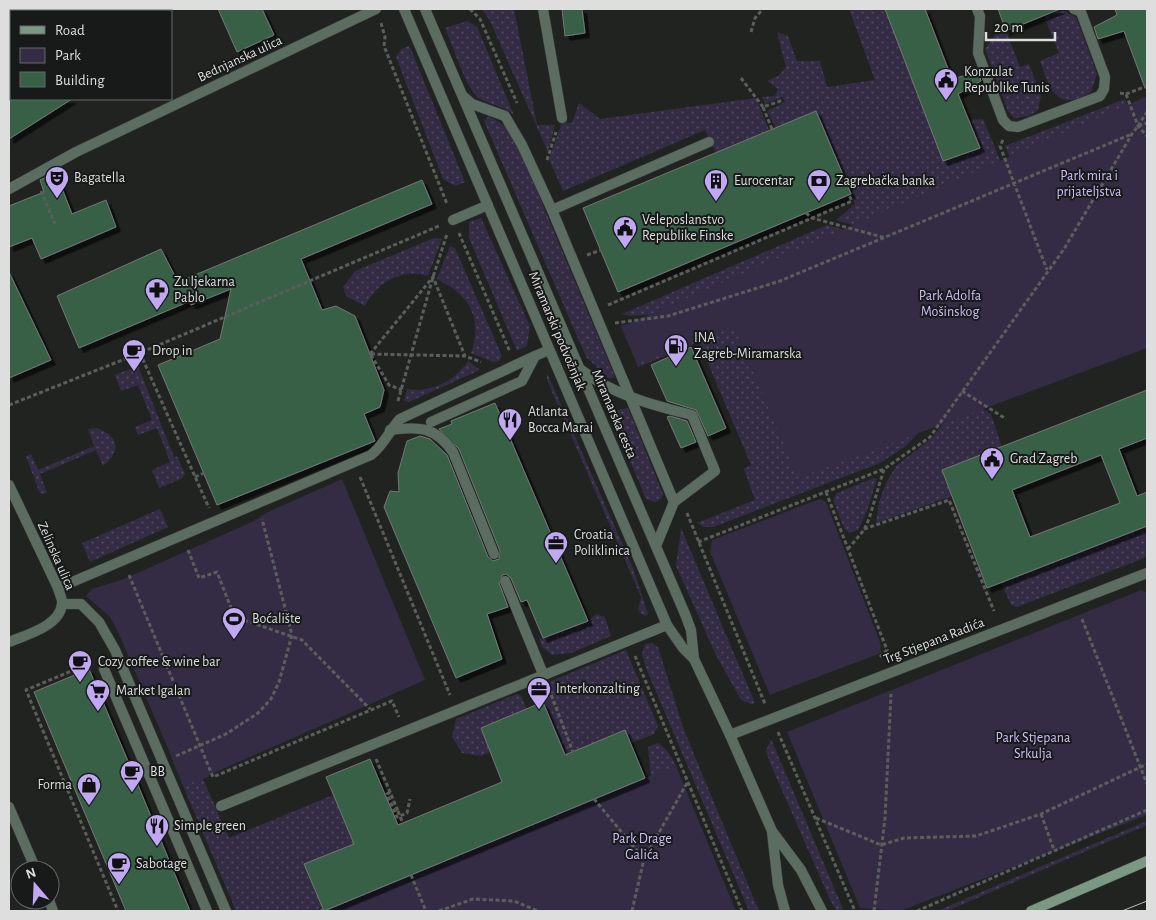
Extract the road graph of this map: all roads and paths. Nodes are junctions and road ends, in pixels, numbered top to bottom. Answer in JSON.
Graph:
{"nodes":[{"id":1,"x":376,"y":9,"type":"edge"},
{"id":2,"x":404,"y":9,"type":"edge"},
{"id":3,"x":425,"y":9,"type":"edge"},
{"id":4,"x":470,"y":9,"type":"edge"},
{"id":5,"x":543,"y":9,"type":"edge"},
{"id":6,"x":763,"y":9,"type":"edge"},
{"id":7,"x":977,"y":9,"type":"edge"},
{"id":8,"x":1074,"y":9,"type":"edge"},
{"id":9,"x":381,"y":23,"type":"dead end"},
{"id":10,"x":751,"y":32,"type":"dead end"},
{"id":11,"x":741,"y":78,"type":"dead end"},
{"id":12,"x":1147,"y":86,"type":"edge"},
{"id":13,"x":1104,"y":89,"type":"junction"},
{"id":14,"x":1126,"y":94,"type":"junction"},
{"id":15,"x":463,"y":96,"type":"junction"},
{"id":16,"x":783,"y":100,"type":"dead end"},
{"id":17,"x":518,"y":105,"type":"dead end"},
{"id":18,"x":763,"y":107,"type":"junction"},
{"id":19,"x":1147,"y":112,"type":"edge"},
{"id":20,"x":562,"y":118,"type":"joint"},
{"id":21,"x":1147,"y":123,"type":"edge"},
{"id":22,"x":1009,"y":126,"type":"junction"},
{"id":23,"x":1138,"y":126,"type":"junction"},
{"id":24,"x":772,"y":129,"type":"dead end"},
{"id":25,"x":1132,"y":134,"type":"junction"},
{"id":26,"x":1147,"y":136,"type":"edge"},
{"id":27,"x":709,"y":142,"type":"dead end"},
{"id":28,"x":541,"y":157,"type":"dead end"},
{"id":29,"x":1014,"y":186,"type":"junction"},
{"id":30,"x":9,"y":188,"type":"edge"},
{"id":31,"x":41,"y":190,"type":"dead end"},
{"id":32,"x":848,"y":195,"type":"dead end"},
{"id":33,"x":488,"y":205,"type":"junction"},
{"id":34,"x":552,"y":210,"type":"junction"},
{"id":35,"x":806,"y":213,"type":"dead end"},
{"id":36,"x":812,"y":218,"type":"junction"},
{"id":37,"x":453,"y":220,"type":"junction"},
{"id":38,"x":55,"y":224,"type":"dead end"},
{"id":39,"x":886,"y":238,"type":"junction"},
{"id":40,"x":601,"y":250,"type":"dead end"},
{"id":41,"x":584,"y":256,"type":"dead end"},
{"id":42,"x":1047,"y":270,"type":"junction"},
{"id":43,"x":433,"y":277,"type":"junction"},
{"id":44,"x":605,"y":306,"type":"dead end"},
{"id":45,"x":612,"y":323,"type":"dead end"},
{"id":46,"x":549,"y":350,"type":"junction"},
{"id":47,"x":140,"y":353,"type":"junction"},
{"id":48,"x":370,"y":354,"type":"junction"},
{"id":49,"x":511,"y":354,"type":"dead end"},
{"id":50,"x":411,"y":356,"type":"junction"},
{"id":51,"x":535,"y":356,"type":"junction"},
{"id":52,"x":580,"y":369,"type":"junction"},
{"id":53,"x":402,"y":390,"type":"junction"},
{"id":54,"x":962,"y":391,"type":"junction"},
{"id":55,"x":630,"y":397,"type":"junction"},
{"id":56,"x":9,"y":406,"type":"edge"},
{"id":57,"x":400,"y":419,"type":"junction"},
{"id":58,"x":1006,"y":419,"type":"dead end"},
{"id":59,"x":431,"y":422,"type":"dead end"},
{"id":60,"x":390,"y":430,"type":"junction"},
{"id":61,"x":354,"y":463,"type":"junction"},
{"id":62,"x":884,"y":469,"type":"junction"},
{"id":63,"x":204,"y":472,"type":"dead end"},
{"id":64,"x":195,"y":477,"type":"junction"},
{"id":65,"x":9,"y":485,"type":"edge"},
{"id":66,"x":826,"y":492,"type":"junction"},
{"id":67,"x":674,"y":502,"type":"junction"},
{"id":68,"x":258,"y":504,"type":"junction"},
{"id":69,"x":686,"y":512,"type":"dead end"},
{"id":70,"x":215,"y":522,"type":"junction"},
{"id":71,"x":864,"y":530,"type":"junction"},
{"id":72,"x":182,"y":536,"type":"junction"},
{"id":73,"x":698,"y":542,"type":"junction"},
{"id":74,"x":656,"y":546,"type":"junction"},
{"id":75,"x":848,"y":548,"type":"junction"},
{"id":76,"x":494,"y":554,"type":"dead end"},
{"id":77,"x":123,"y":560,"type":"junction"},
{"id":78,"x":1147,"y":572,"type":"edge"},
{"id":79,"x":505,"y":581,"type":"dead end"},
{"id":80,"x":58,"y":588,"type":"junction"},
{"id":81,"x":62,"y":604,"type":"junction"},
{"id":82,"x":994,"y":611,"type":"dead end"},
{"id":83,"x":1082,"y":619,"type":"dead end"},
{"id":84,"x":667,"y":625,"type":"junction"},
{"id":85,"x":292,"y":635,"type":"junction"},
{"id":86,"x":628,"y":640,"type":"junction"},
{"id":87,"x":9,"y":642,"type":"edge"},
{"id":88,"x":880,"y":657,"type":"dead end"},
{"id":89,"x":694,"y":659,"type":"junction"},
{"id":90,"x":90,"y":663,"type":"dead end"},
{"id":91,"x":104,"y":669,"type":"dead end"},
{"id":92,"x":543,"y":674,"type":"junction"},
{"id":93,"x":891,"y":694,"type":"dead end"},
{"id":94,"x":766,"y":705,"type":"dead end"},
{"id":95,"x":370,"y":709,"type":"junction"},
{"id":96,"x":456,"y":710,"type":"junction"},
{"id":97,"x":405,"y":730,"type":"junction"},
{"id":98,"x":778,"y":732,"type":"dead end"},
{"id":99,"x":730,"y":735,"type":"junction"},
{"id":100,"x":370,"y":745,"type":"junction"},
{"id":101,"x":200,"y":746,"type":"junction"},
{"id":102,"x":573,"y":752,"type":"dead end"},
{"id":103,"x":159,"y":763,"type":"junction"},
{"id":104,"x":1147,"y":764,"type":"edge"},
{"id":105,"x":1141,"y":767,"type":"junction"},
{"id":106,"x":140,"y":770,"type":"dead end"},
{"id":107,"x":687,"y":783,"type":"junction"},
{"id":108,"x":1147,"y":784,"type":"edge"},
{"id":109,"x":390,"y":792,"type":"junction"},
{"id":110,"x":78,"y":797,"type":"dead end"},
{"id":111,"x":410,"y":799,"type":"dead end"},
{"id":112,"x":594,"y":799,"type":"dead end"},
{"id":113,"x":72,"y":800,"type":"junction"},
{"id":114,"x":221,"y":806,"type":"dead end"},
{"id":115,"x":9,"y":807,"type":"edge"},
{"id":116,"x":1147,"y":810,"type":"edge"},
{"id":117,"x":1041,"y":814,"type":"junction"},
{"id":118,"x":815,"y":818,"type":"junction"},
{"id":119,"x":403,"y":824,"type":"dead end"},
{"id":120,"x":772,"y":831,"type":"junction"},
{"id":121,"x":881,"y":845,"type":"junction"},
{"id":122,"x":1054,"y":850,"type":"junction"},
{"id":123,"x":644,"y":859,"type":"junction"},
{"id":124,"x":32,"y":860,"type":"edge"},
{"id":125,"x":1147,"y":861,"type":"edge"},
{"id":126,"x":411,"y":875,"type":"dead end"},
{"id":127,"x":118,"y":911,"type":"edge"},
{"id":128,"x":207,"y":911,"type":"edge"},
{"id":129,"x":226,"y":911,"type":"edge"},
{"id":130,"x":426,"y":911,"type":"edge"},
{"id":131,"x":440,"y":911,"type":"edge"},
{"id":132,"x":538,"y":911,"type":"edge"},
{"id":133,"x":632,"y":911,"type":"edge"},
{"id":134,"x":742,"y":911,"type":"edge"},
{"id":135,"x":785,"y":911,"type":"edge"},
{"id":136,"x":822,"y":911,"type":"edge"},
{"id":137,"x":855,"y":911,"type":"edge"},
{"id":138,"x":874,"y":911,"type":"edge"},
{"id":139,"x":916,"y":911,"type":"edge"},
{"id":140,"x":1031,"y":911,"type":"edge"}],
"edges":[{"from":1,"to":30,"type":"street","name":"Bednjanska ulica"},
{"from":2,"to":33,"type":"street","name":"Miramarski podvožnjak"},
{"from":3,"to":15,"type":"street","name":"Miramarska cesta"},
{"from":4,"to":17,"type":"path"},
{"from":5,"to":20,"type":"street"},
{"from":6,"to":10,"type":"path"},
{"from":7,"to":22,"type":"street"},
{"from":8,"to":13,"type":"street"},
{"from":9,"to":37,"type":"path"},
{"from":11,"to":18,"type":"path"},
{"from":12,"to":14,"type":"path"},
{"from":13,"to":14,"type":"path"},
{"from":13,"to":22,"type":"street"},
{"from":14,"to":23,"type":"path"},
{"from":15,"to":34,"type":"street"},
{"from":15,"to":52,"type":"street","name":"Miramarska cesta"},
{"from":16,"to":18,"type":"path"},
{"from":18,"to":24,"type":"path"},
{"from":19,"to":23,"type":"path"},
{"from":20,"to":28,"type":"path"},
{"from":21,"to":23,"type":"path"},
{"from":22,"to":29,"type":"path"},
{"from":23,"to":25,"type":"path"},
{"from":23,"to":26,"type":"path"},
{"from":25,"to":29,"type":"path"},
{"from":25,"to":42,"type":"path"},
{"from":27,"to":34,"type":"street"},
{"from":29,"to":39,"type":"path"},
{"from":29,"to":42,"type":"path"},
{"from":31,"to":38,"type":"path"},
{"from":32,"to":36,"type":"path"},
{"from":33,"to":37,"type":"street"},
{"from":33,"to":46,"type":"street","name":"Miramarski podvožnjak"},
{"from":34,"to":55,"type":"street"},
{"from":35,"to":36,"type":"path"},
{"from":36,"to":39,"type":"path"},
{"from":36,"to":44,"type":"path"},
{"from":37,"to":43,"type":"path"},
{"from":37,"to":47,"type":"path"},
{"from":37,"to":49,"type":"path"},
{"from":39,"to":45,"type":"path"},
{"from":40,"to":41,"type":"path"},
{"from":42,"to":54,"type":"path"},
{"from":43,"to":48,"type":"path"},
{"from":43,"to":50,"type":"path"},
{"from":43,"to":50,"type":"path"},
{"from":46,"to":51,"type":"street"},
{"from":46,"to":84,"type":"street","name":"Miramarski podvožnjak"},
{"from":47,"to":56,"type":"path"},
{"from":47,"to":64,"type":"path"},
{"from":48,"to":50,"type":"path"},
{"from":48,"to":53,"type":"path"},
{"from":50,"to":53,"type":"path"},
{"from":51,"to":57,"type":"street"},
{"from":51,"to":59,"type":"street"},
{"from":52,"to":55,"type":"street"},
{"from":52,"to":74,"type":"street","name":"Miramarska cesta"},
{"from":53,"to":57,"type":"path"},
{"from":54,"to":58,"type":"path"},
{"from":54,"to":62,"type":"path"},
{"from":55,"to":67,"type":"street"},
{"from":55,"to":67,"type":"street"},
{"from":57,"to":60,"type":"street"},
{"from":60,"to":61,"type":"street"},
{"from":60,"to":76,"type":"street"},
{"from":61,"to":68,"type":"street"},
{"from":61,"to":96,"type":"path"},
{"from":62,"to":66,"type":"path"},
{"from":62,"to":71,"type":"path"},
{"from":63,"to":64,"type":"path"},
{"from":64,"to":70,"type":"path"},
{"from":65,"to":80,"type":"street","name":"Zelinska ulica"},
{"from":66,"to":73,"type":"path"},
{"from":66,"to":75,"type":"path"},
{"from":67,"to":74,"type":"street"},
{"from":68,"to":70,"type":"street"},
{"from":68,"to":85,"type":"path"},
{"from":69,"to":73,"type":"path"},
{"from":70,"to":72,"type":"street"},
{"from":71,"to":75,"type":"path"},
{"from":71,"to":82,"type":"path"},
{"from":72,"to":77,"type":"street"},
{"from":72,"to":85,"type":"path"},
{"from":73,"to":94,"type":"path"},
{"from":74,"to":89,"type":"street","name":"Miramarska cesta"},
{"from":75,"to":88,"type":"path"},
{"from":77,"to":80,"type":"street"},
{"from":77,"to":101,"type":"path"},
{"from":78,"to":99,"type":"street","name":"Trg Stjepana Radića"},
{"from":79,"to":92,"type":"street"},
{"from":80,"to":81,"type":"street","name":"Zelinska ulica"},
{"from":81,"to":87,"type":"street","name":"Zelinska ulica"},
{"from":81,"to":103,"type":"street"},
{"from":83,"to":105,"type":"path"},
{"from":84,"to":86,"type":"street"},
{"from":84,"to":89,"type":"street","name":"Miramarski podvožnjak"},
{"from":85,"to":95,"type":"path"},
{"from":85,"to":101,"type":"path"},
{"from":86,"to":92,"type":"street"},
{"from":86,"to":107,"type":"path"},
{"from":89,"to":99,"type":"street","name":"Miramarska cesta"},
{"from":90,"to":113,"type":"path"},
{"from":91,"to":128,"type":"street"},
{"from":92,"to":96,"type":"street"},
{"from":92,"to":102,"type":"path"},
{"from":93,"to":121,"type":"path"},
{"from":95,"to":97,"type":"path"},
{"from":95,"to":101,"type":"path"},
{"from":96,"to":97,"type":"street"},
{"from":97,"to":100,"type":"street"},
{"from":98,"to":118,"type":"path"},
{"from":99,"to":120,"type":"street","name":"Miramarska cesta"},
{"from":100,"to":109,"type":"path"},
{"from":100,"to":114,"type":"street"},
{"from":101,"to":103,"type":"path"},
{"from":103,"to":106,"type":"path","bridge":true},
{"from":103,"to":129,"type":"street"},
{"from":104,"to":105,"type":"path"},
{"from":105,"to":108,"type":"path"},
{"from":105,"to":117,"type":"path"},
{"from":107,"to":123,"type":"path"},
{"from":107,"to":134,"type":"path"},
{"from":109,"to":111,"type":"path"},
{"from":109,"to":119,"type":"path","bridge":true},
{"from":110,"to":113,"type":"path"},
{"from":112,"to":123,"type":"path"},
{"from":113,"to":127,"type":"path"},
{"from":115,"to":124,"type":"street"},
{"from":116,"to":122,"type":"path"},
{"from":117,"to":121,"type":"path"},
{"from":117,"to":122,"type":"path"},
{"from":118,"to":121,"type":"path"},
{"from":118,"to":137,"type":"path"},
{"from":120,"to":135,"type":"street","name":"Miramarska cesta"},
{"from":120,"to":136,"type":"street","name":"Miramarska cesta"},
{"from":121,"to":138,"type":"path"},
{"from":122,"to":139,"type":"path"},
{"from":123,"to":133,"type":"path"},
{"from":125,"to":140,"type":"main road"},
{"from":126,"to":130,"type":"path"},
{"from":131,"to":132,"type":"path"}]}
